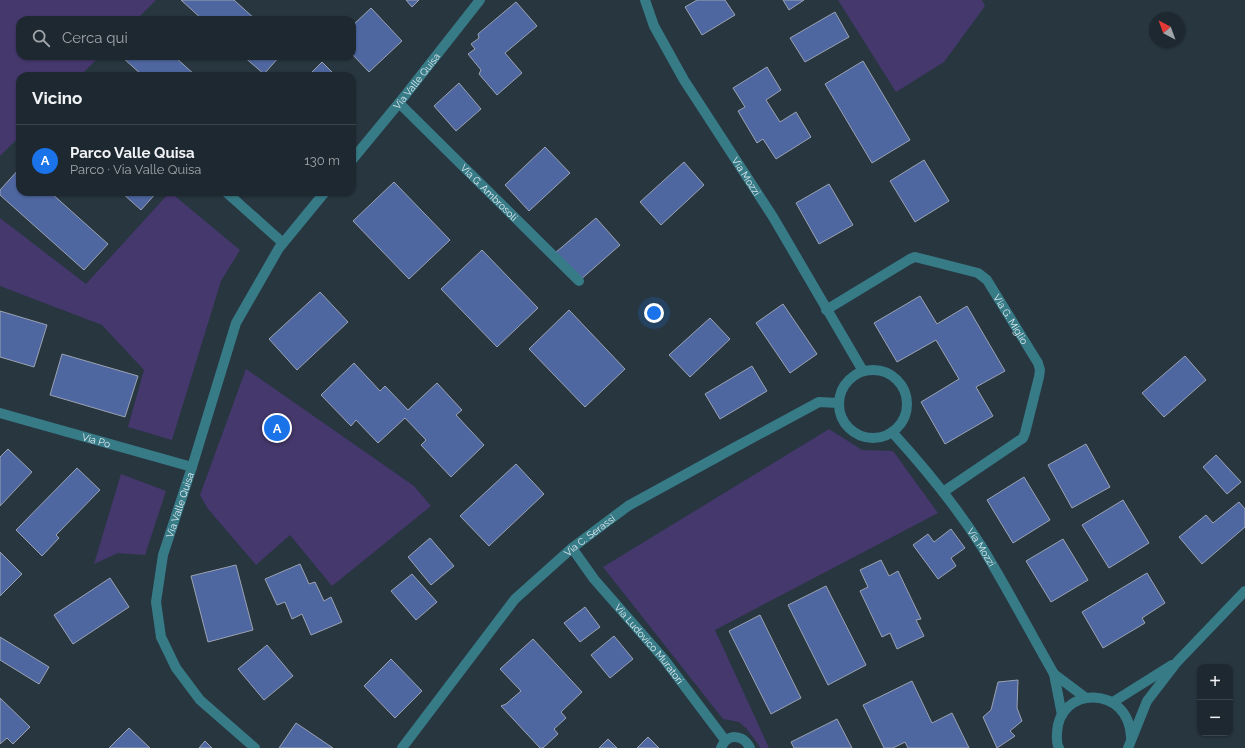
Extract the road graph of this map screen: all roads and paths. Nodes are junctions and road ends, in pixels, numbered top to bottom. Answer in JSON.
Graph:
{"nodes":[{"id":1,"x":480,"y":0,"type":"edge"},
{"id":2,"x":645,"y":0,"type":"edge"},
{"id":3,"x":399,"y":103,"type":"junction"},
{"id":4,"x":356,"y":155,"type":"edge"},
{"id":5,"x":230,"y":196,"type":"edge"},
{"id":6,"x":322,"y":196,"type":"edge"},
{"id":7,"x":283,"y":243,"type":"junction"},
{"id":8,"x":579,"y":281,"type":"dead end"},
{"id":9,"x":826,"y":310,"type":"junction"},
{"id":10,"x":863,"y":371,"type":"junction"},
{"id":11,"x":838,"y":404,"type":"junction"},
{"id":12,"x":0,"y":414,"type":"edge"},
{"id":13,"x":892,"y":432,"type":"junction"},
{"id":14,"x":192,"y":467,"type":"junction"},
{"id":15,"x":943,"y":492,"type":"junction"},
{"id":16,"x":572,"y":548,"type":"junction"},
{"id":17,"x":1245,"y":591,"type":"edge"},
{"id":18,"x":1177,"y":662,"type":"junction"},
{"id":19,"x":1054,"y":674,"type":"junction"},
{"id":20,"x":1086,"y":698,"type":"junction"},
{"id":21,"x":1113,"y":702,"type":"junction"},
{"id":22,"x":1062,"y":715,"type":"junction"},
{"id":23,"x":723,"y":744,"type":"edge"},
{"id":24,"x":1129,"y":745,"type":"edge"},
{"id":25,"x":1055,"y":746,"type":"edge"},
{"id":26,"x":255,"y":748,"type":"edge"},
{"id":27,"x":402,"y":748,"type":"edge"},
{"id":28,"x":750,"y":748,"type":"edge"}],
"edges":[{"from":1,"to":3,"type":"street","name":"Via Valle Quisa"},
{"from":2,"to":9,"type":"street","name":"Via Mozzi"},
{"from":3,"to":4,"type":"street","name":"Via Valle Quisa"},
{"from":3,"to":8,"type":"street","name":"Via G. Ambrosoli"},
{"from":5,"to":7,"type":"street"},
{"from":6,"to":7,"type":"street","name":"Via Valle Quisa"},
{"from":7,"to":14,"type":"street","name":"Via Valle Quisa"},
{"from":9,"to":10,"type":"street","name":"Via Mozzi"},
{"from":9,"to":15,"type":"street","name":"Via G. Miglio"},
{"from":10,"to":11,"type":"street"},
{"from":10,"to":13,"type":"street"},
{"from":11,"to":13,"type":"street"},
{"from":11,"to":16,"type":"street","name":"Via C. Serassi"},
{"from":12,"to":14,"type":"street","name":"Via Po"},
{"from":13,"to":15,"type":"street","name":"Via Mozzi"},
{"from":14,"to":26,"type":"street","name":"Via Valle Quisa"},
{"from":15,"to":19,"type":"street","name":"Via Mozzi"},
{"from":16,"to":23,"type":"street","name":"Via Ludovico Muratori"},
{"from":16,"to":27,"type":"street","name":"Via C. Serassi"},
{"from":17,"to":18,"type":"street"},
{"from":18,"to":21,"type":"street"},
{"from":18,"to":24,"type":"street"},
{"from":19,"to":20,"type":"street"},
{"from":19,"to":22,"type":"street"},
{"from":20,"to":21,"type":"street"},
{"from":20,"to":22,"type":"street"},
{"from":21,"to":24,"type":"street"},
{"from":22,"to":25,"type":"street"},
{"from":23,"to":28,"type":"street","name":"Via Ludovico Muratori"}]}
